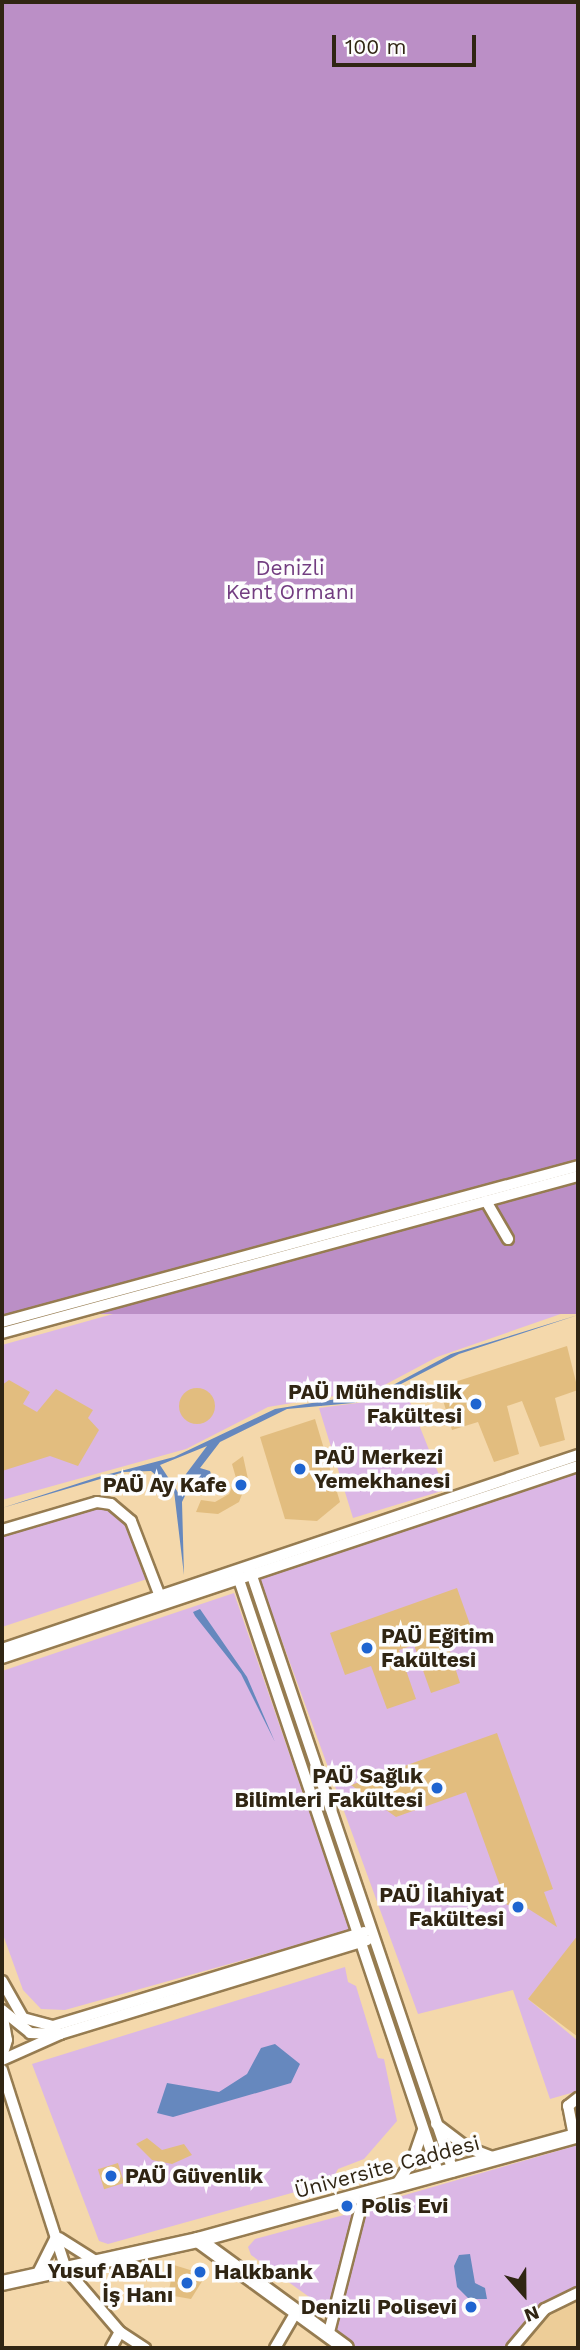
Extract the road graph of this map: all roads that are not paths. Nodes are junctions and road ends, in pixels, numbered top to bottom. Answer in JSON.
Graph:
{"nodes":[{"id":1,"x":578,"y":1166,"type":"edge"},
{"id":2,"x":578,"y":1176,"type":"edge"},
{"id":3,"x":486,"y":1201,"type":"junction"},
{"id":4,"x":508,"y":1239,"type":"dead end"},
{"id":5,"x":2,"y":1322,"type":"edge"},
{"id":6,"x":2,"y":1333,"type":"edge"},
{"id":7,"x":578,"y":1455,"type":"edge"},
{"id":8,"x":578,"y":1466,"type":"edge"},
{"id":9,"x":2,"y":1530,"type":"edge"},
{"id":10,"x":251,"y":1572,"type":"junction"},
{"id":11,"x":238,"y":1576,"type":"junction"},
{"id":12,"x":159,"y":1594,"type":"junction"},
{"id":13,"x":2,"y":1649,"type":"edge"},
{"id":14,"x":2,"y":1658,"type":"edge"},
{"id":15,"x":365,"y":1936,"type":"junction"},
{"id":16,"x":2,"y":1981,"type":"edge"},
{"id":17,"x":2,"y":2011,"type":"edge"},
{"id":18,"x":60,"y":2034,"type":"dead end"},
{"id":19,"x":2,"y":2058,"type":"edge"},
{"id":20,"x":2,"y":2070,"type":"edge"},
{"id":21,"x":578,"y":2098,"type":"edge"},
{"id":22,"x":436,"y":2123,"type":"junction"},
{"id":23,"x":424,"y":2127,"type":"junction"},
{"id":24,"x":576,"y":2135,"type":"edge"},
{"id":25,"x":497,"y":2159,"type":"junction"},
{"id":26,"x":446,"y":2173,"type":"junction"},
{"id":27,"x":394,"y":2187,"type":"junction"},
{"id":28,"x":364,"y":2195,"type":"junction"},
{"id":29,"x":56,"y":2235,"type":"junction"},
{"id":30,"x":198,"y":2240,"type":"junction"},
{"id":31,"x":97,"y":2262,"type":"junction"},
{"id":32,"x":66,"y":2269,"type":"junction"},
{"id":33,"x":37,"y":2275,"type":"junction"},
{"id":34,"x":2,"y":2283,"type":"edge"},
{"id":35,"x":578,"y":2293,"type":"edge"},
{"id":36,"x":296,"y":2312,"type":"junction"},
{"id":37,"x":120,"y":2332,"type":"junction"},
{"id":38,"x":328,"y":2336,"type":"junction"},
{"id":39,"x":111,"y":2348,"type":"edge"},
{"id":40,"x":145,"y":2348,"type":"edge"},
{"id":41,"x":275,"y":2348,"type":"edge"},
{"id":42,"x":346,"y":2348,"type":"edge"},
{"id":43,"x":512,"y":2348,"type":"edge"}],
"edges":[{"from":1,"to":5,"type":"street"},
{"from":2,"to":3,"type":"street"},
{"from":3,"to":4,"type":"street"},
{"from":3,"to":6,"type":"street"},
{"from":7,"to":10,"type":"street"},
{"from":8,"to":10,"type":"street"},
{"from":9,"to":12,"type":"street"},
{"from":10,"to":11,"type":"street"},
{"from":10,"to":15,"type":"street"},
{"from":11,"to":12,"type":"street"},
{"from":11,"to":14,"type":"street"},
{"from":11,"to":15,"type":"street"},
{"from":12,"to":13,"type":"street"},
{"from":15,"to":16,"type":"street"},
{"from":15,"to":17,"type":"street"},
{"from":15,"to":22,"type":"street"},
{"from":15,"to":23,"type":"street"},
{"from":17,"to":19,"type":"street"},
{"from":18,"to":19,"type":"street"},
{"from":20,"to":29,"type":"street"},
{"from":21,"to":24,"type":"street"},
{"from":22,"to":25,"type":"street"},
{"from":22,"to":26,"type":"street"},
{"from":23,"to":26,"type":"street"},
{"from":23,"to":27,"type":"street"},
{"from":24,"to":25,"type":"main road","name":"Üniversite Caddesi"},
{"from":25,"to":26,"type":"main road","name":"Üniversite Caddesi"},
{"from":26,"to":27,"type":"main road","name":"Üniversite Caddesi"},
{"from":27,"to":28,"type":"main road","name":"Üniversite Caddesi"},
{"from":28,"to":30,"type":"main road","name":"Üniversite Caddesi"},
{"from":28,"to":38,"type":"street"},
{"from":29,"to":31,"type":"street"},
{"from":29,"to":32,"type":"street"},
{"from":29,"to":33,"type":"street"},
{"from":30,"to":31,"type":"main road","name":"Üniversite Caddesi"},
{"from":30,"to":36,"type":"main road"},
{"from":31,"to":32,"type":"main road","name":"Üniversite Caddesi"},
{"from":32,"to":33,"type":"main road","name":"Üniversite Caddesi"},
{"from":32,"to":37,"type":"street"},
{"from":33,"to":34,"type":"main road","name":"Üniversite Caddesi"},
{"from":35,"to":43,"type":"street"},
{"from":36,"to":38,"type":"main road"},
{"from":36,"to":41,"type":"street"},
{"from":37,"to":39,"type":"street"},
{"from":37,"to":40,"type":"street"},
{"from":38,"to":42,"type":"main road"}]}
